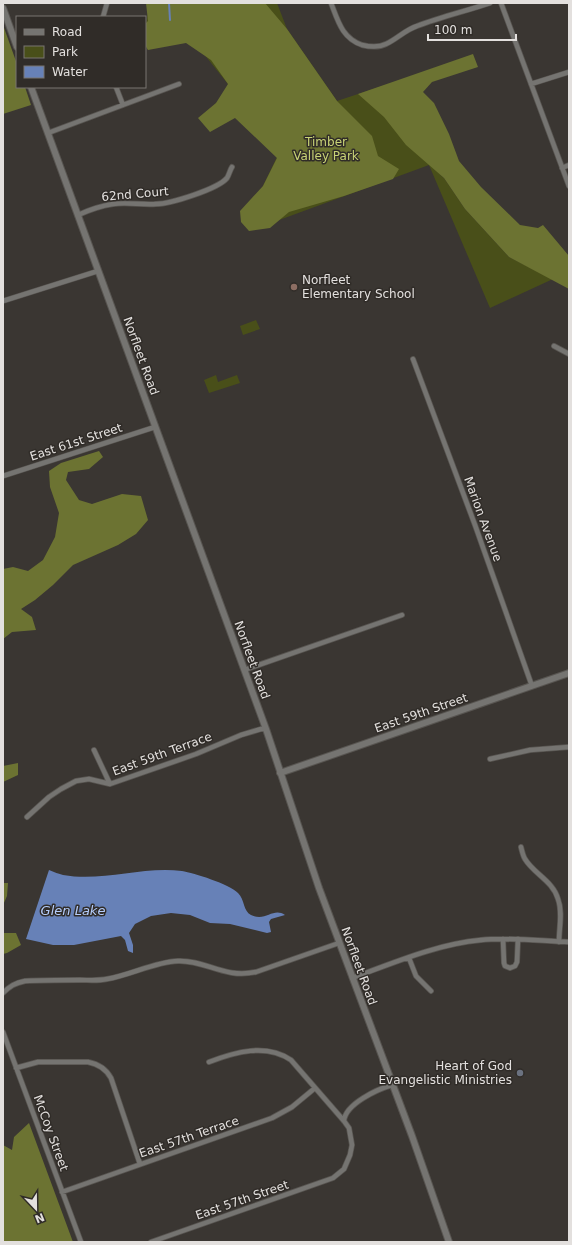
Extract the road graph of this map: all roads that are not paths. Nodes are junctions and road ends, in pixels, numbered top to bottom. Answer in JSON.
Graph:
{"nodes":[{"id":1,"x":107,"y":3,"type":"edge"},
{"id":2,"x":331,"y":3,"type":"edge"},
{"id":3,"x":490,"y":3,"type":"edge"},
{"id":4,"x":501,"y":3,"type":"edge"},
{"id":5,"x":3,"y":8,"type":"edge"},
{"id":6,"x":103,"y":16,"type":"edge"},
{"id":7,"x":16,"y":44,"type":"edge"},
{"id":8,"x":569,"y":72,"type":"edge"},
{"id":9,"x":179,"y":84,"type":"dead end"},
{"id":10,"x":531,"y":84,"type":"junction"},
{"id":11,"x":31,"y":88,"type":"edge"},
{"id":12,"x":116,"y":88,"type":"edge"},
{"id":13,"x":123,"y":105,"type":"junction"},
{"id":14,"x":48,"y":133,"type":"junction"},
{"id":15,"x":569,"y":165,"type":"edge"},
{"id":16,"x":232,"y":167,"type":"dead end"},
{"id":17,"x":562,"y":168,"type":"junction"},
{"id":18,"x":569,"y":186,"type":"edge"},
{"id":19,"x":78,"y":215,"type":"junction"},
{"id":20,"x":98,"y":271,"type":"junction"},
{"id":21,"x":3,"y":301,"type":"edge"},
{"id":22,"x":554,"y":346,"type":"dead end"},
{"id":23,"x":569,"y":354,"type":"edge"},
{"id":24,"x":413,"y":359,"type":"dead end"},
{"id":25,"x":155,"y":427,"type":"junction"},
{"id":26,"x":3,"y":476,"type":"edge"},
{"id":27,"x":402,"y":615,"type":"dead end"},
{"id":28,"x":244,"y":670,"type":"junction"},
{"id":29,"x":569,"y":673,"type":"edge"},
{"id":30,"x":532,"y":686,"type":"junction"},
{"id":31,"x":266,"y":729,"type":"junction"},
{"id":32,"x":569,"y":748,"type":"edge"},
{"id":33,"x":94,"y":750,"type":"dead end"},
{"id":34,"x":490,"y":759,"type":"dead end"},
{"id":35,"x":280,"y":773,"type":"junction"},
{"id":36,"x":110,"y":784,"type":"junction"},
{"id":37,"x":27,"y":817,"type":"dead end"},
{"id":38,"x":520,"y":847,"type":"dead end"},
{"id":39,"x":503,"y":938,"type":"junction"},
{"id":40,"x":518,"y":939,"type":"junction"},
{"id":41,"x":559,"y":942,"type":"junction"},
{"id":42,"x":569,"y":942,"type":"edge"},
{"id":43,"x":339,"y":943,"type":"junction"},
{"id":44,"x":409,"y":958,"type":"junction"},
{"id":45,"x":352,"y":978,"type":"junction"},
{"id":46,"x":431,"y":991,"type":"dead end"},
{"id":47,"x":3,"y":993,"type":"edge"},
{"id":48,"x":3,"y":1032,"type":"edge"},
{"id":49,"x":209,"y":1062,"type":"dead end"},
{"id":50,"x":16,"y":1068,"type":"junction"},
{"id":51,"x":392,"y":1085,"type":"junction"},
{"id":52,"x":315,"y":1088,"type":"junction"},
{"id":53,"x":344,"y":1121,"type":"junction"},
{"id":54,"x":140,"y":1164,"type":"junction"},
{"id":55,"x":62,"y":1192,"type":"junction"},
{"id":56,"x":80,"y":1242,"type":"edge"},
{"id":57,"x":151,"y":1242,"type":"edge"},
{"id":58,"x":449,"y":1242,"type":"edge"}],
"edges":[{"from":1,"to":6,"type":"street"},
{"from":2,"to":3,"type":"street"},
{"from":4,"to":10,"type":"street"},
{"from":5,"to":7,"type":"street"},
{"from":8,"to":10,"type":"street"},
{"from":9,"to":13,"type":"street"},
{"from":10,"to":17,"type":"street"},
{"from":11,"to":14,"type":"street","name":"Norfleet Road"},
{"from":12,"to":13,"type":"street"},
{"from":13,"to":14,"type":"street"},
{"from":14,"to":19,"type":"street","name":"Norfleet Road"},
{"from":15,"to":17,"type":"street"},
{"from":16,"to":19,"type":"street","name":"62nd Court"},
{"from":17,"to":18,"type":"street"},
{"from":19,"to":20,"type":"street","name":"Norfleet Road"},
{"from":20,"to":21,"type":"street"},
{"from":20,"to":25,"type":"street","name":"Norfleet Road"},
{"from":22,"to":23,"type":"street"},
{"from":24,"to":30,"type":"street","name":"Marion Avenue"},
{"from":25,"to":26,"type":"street","name":"East 61st Street"},
{"from":25,"to":28,"type":"street","name":"Norfleet Road"},
{"from":27,"to":28,"type":"street"},
{"from":28,"to":31,"type":"street","name":"Norfleet Road"},
{"from":29,"to":30,"type":"street","name":"East 59th Street"},
{"from":30,"to":35,"type":"street","name":"East 59th Street"},
{"from":31,"to":35,"type":"street","name":"Norfleet Road"},
{"from":31,"to":36,"type":"street","name":"East 59th Terrace"},
{"from":32,"to":34,"type":"street"},
{"from":33,"to":36,"type":"street"},
{"from":35,"to":43,"type":"street","name":"Norfleet Road"},
{"from":36,"to":37,"type":"street","name":"East 59th Terrace"},
{"from":38,"to":41,"type":"street"},
{"from":39,"to":40,"type":"street"},
{"from":39,"to":40,"type":"street"},
{"from":39,"to":44,"type":"street"},
{"from":40,"to":41,"type":"street"},
{"from":41,"to":42,"type":"street"},
{"from":43,"to":45,"type":"street","name":"Norfleet Road"},
{"from":43,"to":47,"type":"street"},
{"from":44,"to":45,"type":"street"},
{"from":44,"to":46,"type":"street"},
{"from":45,"to":51,"type":"street","name":"Norfleet Road"},
{"from":48,"to":50,"type":"street","name":"McCoy Street"},
{"from":49,"to":52,"type":"street"},
{"from":50,"to":54,"type":"street"},
{"from":50,"to":55,"type":"street","name":"McCoy Street"},
{"from":51,"to":53,"type":"street"},
{"from":51,"to":58,"type":"street","name":"Norfleet Road"},
{"from":52,"to":53,"type":"street"},
{"from":52,"to":54,"type":"street","name":"East 57th Terrace"},
{"from":53,"to":57,"type":"street","name":"East 57th Street"},
{"from":54,"to":55,"type":"street","name":"East 57th Terrace"},
{"from":55,"to":56,"type":"street","name":"McCoy Street"}]}
